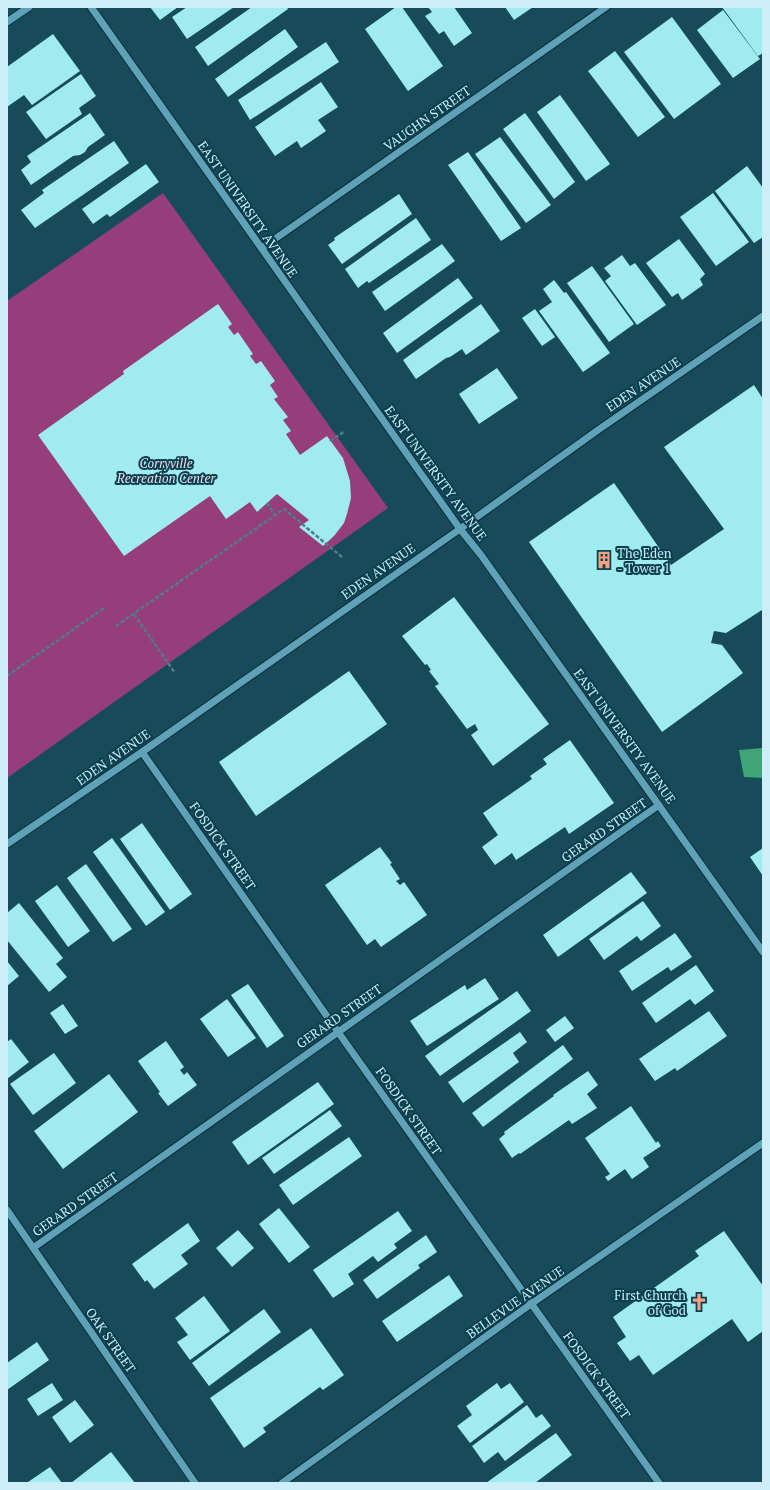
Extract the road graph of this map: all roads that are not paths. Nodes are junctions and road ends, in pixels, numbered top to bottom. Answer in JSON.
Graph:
{"nodes":[{"id":1,"x":29,"y":7,"type":"edge"},
{"id":2,"x":90,"y":7,"type":"edge"},
{"id":3,"x":606,"y":7,"type":"edge"},
{"id":4,"x":7,"y":22,"type":"edge"},
{"id":5,"x":262,"y":248,"type":"junction"},
{"id":6,"x":763,"y":316,"type":"edge"},
{"id":7,"x":460,"y":529,"type":"junction"},
{"id":8,"x":142,"y":752,"type":"junction"},
{"id":9,"x":660,"y":805,"type":"junction"},
{"id":10,"x":7,"y":844,"type":"edge"},
{"id":11,"x":763,"y":952,"type":"edge"},
{"id":12,"x":338,"y":1032,"type":"junction"},
{"id":13,"x":763,"y":1143,"type":"edge"},
{"id":14,"x":7,"y":1210,"type":"edge"},
{"id":15,"x":33,"y":1248,"type":"junction"},
{"id":16,"x":531,"y":1304,"type":"junction"},
{"id":17,"x":195,"y":1483,"type":"edge"},
{"id":18,"x":282,"y":1483,"type":"edge"},
{"id":19,"x":660,"y":1483,"type":"edge"}],
"edges":[{"from":1,"to":4,"type":"street"},
{"from":2,"to":5,"type":"street","name":"EAST UNIVERSITY AVENUE"},
{"from":3,"to":5,"type":"street","name":"VAUGHN STREET"},
{"from":5,"to":7,"type":"street","name":"EAST UNIVERSITY AVENUE"},
{"from":6,"to":7,"type":"street","name":"EDEN AVENUE"},
{"from":7,"to":8,"type":"street","name":"EDEN AVENUE"},
{"from":7,"to":9,"type":"street","name":"EAST UNIVERSITY AVENUE"},
{"from":8,"to":10,"type":"street","name":"EDEN AVENUE"},
{"from":8,"to":12,"type":"street","name":"FOSDICK STREET"},
{"from":9,"to":11,"type":"street","name":"EAST UNIVERSITY AVENUE"},
{"from":9,"to":12,"type":"street","name":"GERARD STREET"},
{"from":12,"to":15,"type":"street","name":"GERARD STREET"},
{"from":12,"to":16,"type":"street","name":"FOSDICK STREET"},
{"from":13,"to":16,"type":"street","name":"BELLEVUE AVENUE"},
{"from":14,"to":15,"type":"street","name":"OAK STREET"},
{"from":15,"to":17,"type":"street","name":"OAK STREET"},
{"from":16,"to":18,"type":"street","name":"BELLEVUE AVENUE"},
{"from":16,"to":19,"type":"street","name":"FOSDICK STREET"}]}
